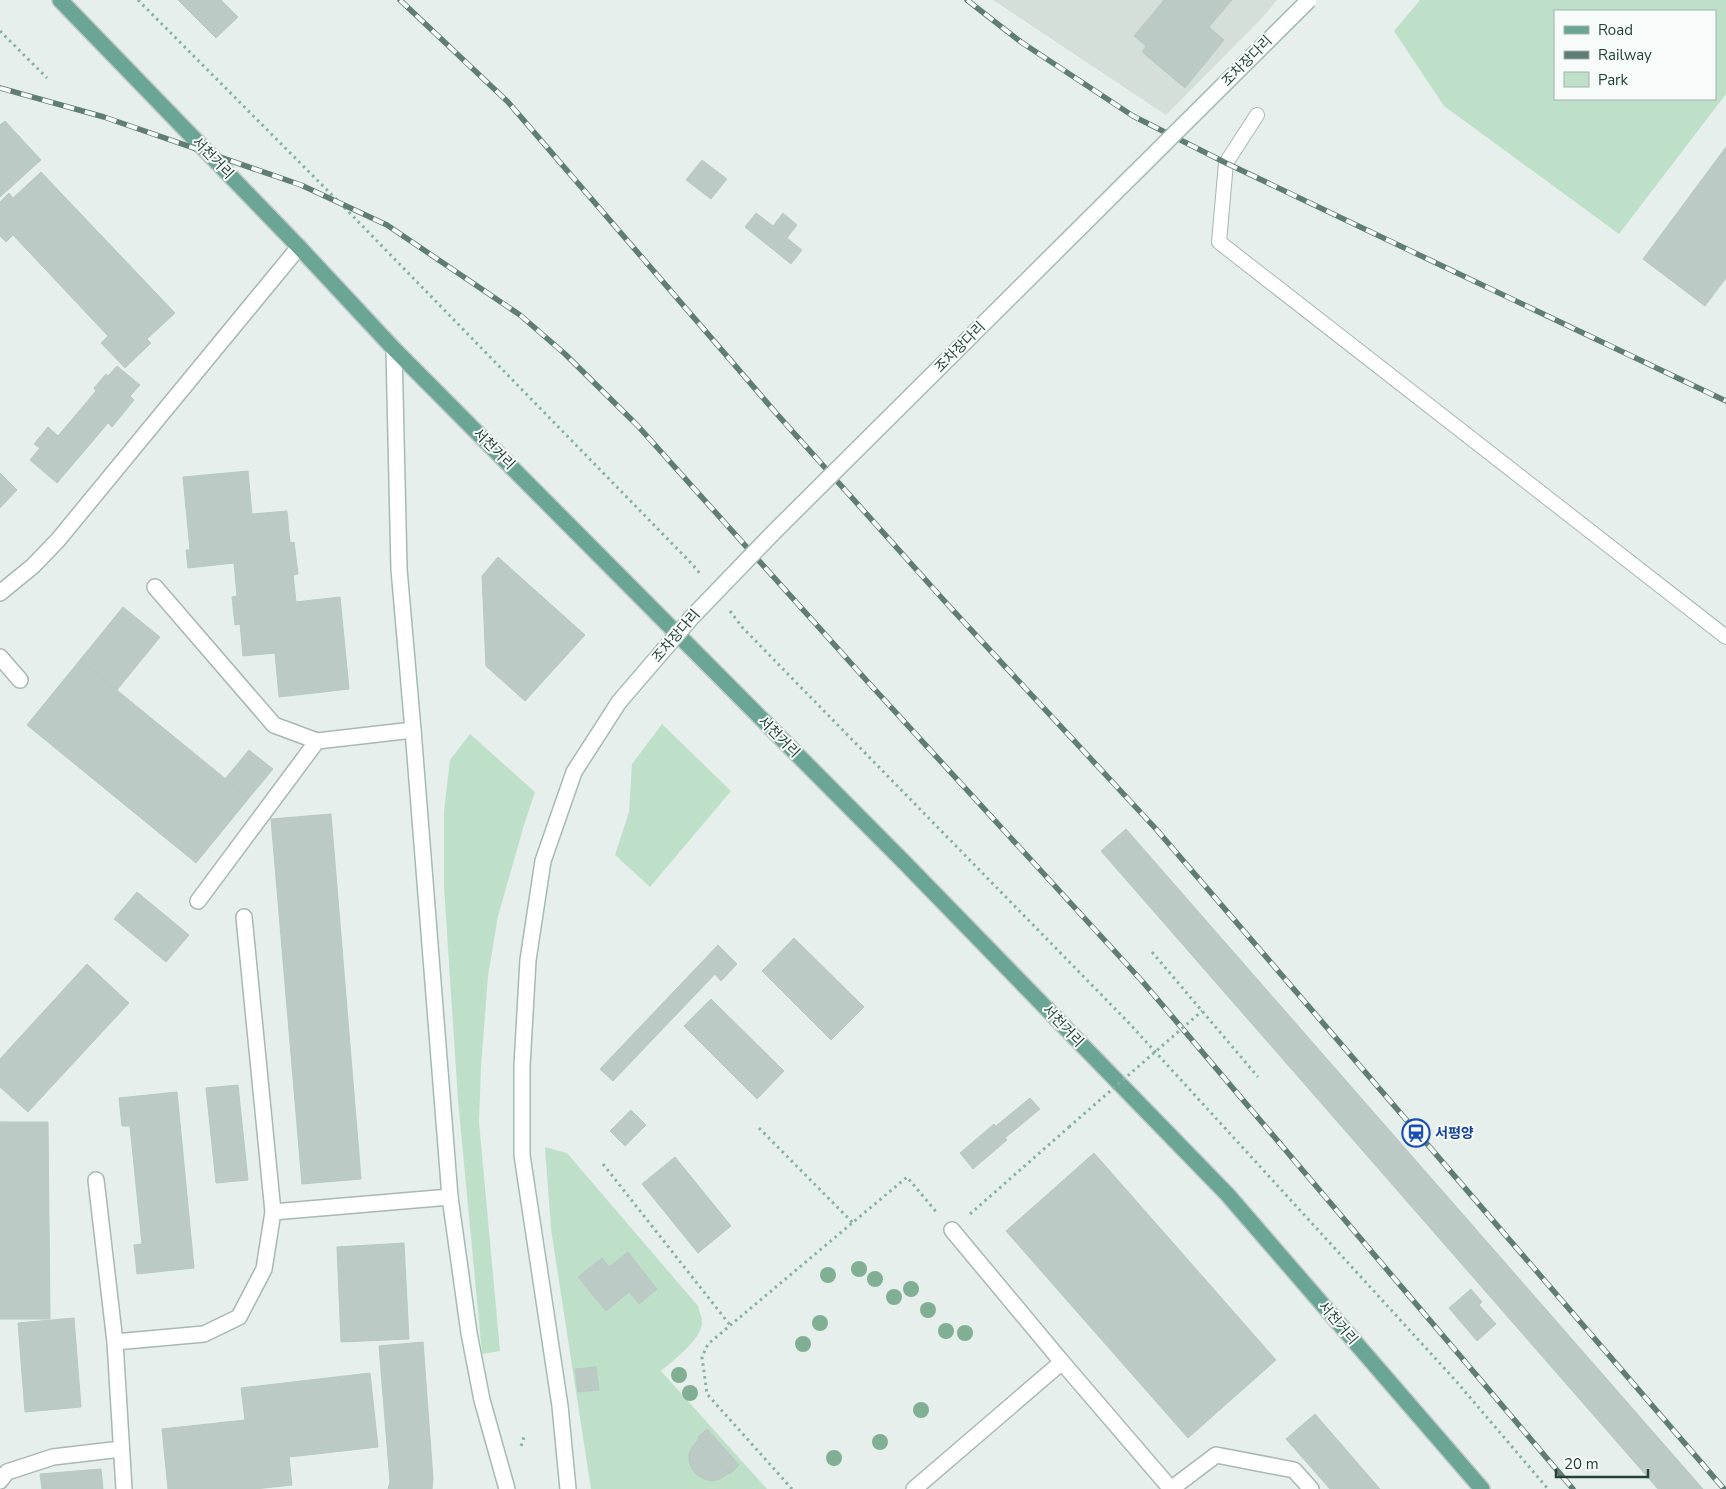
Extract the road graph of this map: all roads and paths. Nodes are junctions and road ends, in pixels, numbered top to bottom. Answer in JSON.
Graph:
{"nodes":[{"id":1,"x":60,"y":0,"type":"edge"},
{"id":2,"x":138,"y":0,"type":"edge"},
{"id":3,"x":1309,"y":0,"type":"edge"},
{"id":4,"x":0,"y":31,"type":"edge"},
{"id":5,"x":46,"y":78,"type":"dead end"},
{"id":6,"x":1256,"y":114,"type":"dead end"},
{"id":7,"x":299,"y":247,"type":"junction"},
{"id":8,"x":394,"y":349,"type":"junction"},
{"id":9,"x":705,"y":580,"type":"dead end"},
{"id":10,"x":155,"y":587,"type":"dead end"},
{"id":11,"x":0,"y":593,"type":"edge"},
{"id":12,"x":730,"y":611,"type":"dead end"},
{"id":13,"x":1726,"y":637,"type":"edge"},
{"id":14,"x":0,"y":657,"type":"edge"},
{"id":15,"x":20,"y":680,"type":"dead end"},
{"id":16,"x":413,"y":730,"type":"junction"},
{"id":17,"x":316,"y":740,"type":"junction"},
{"id":18,"x":198,"y":901,"type":"dead end"},
{"id":19,"x":244,"y":917,"type":"dead end"},
{"id":20,"x":1152,"y":952,"type":"dead end"},
{"id":21,"x":1202,"y":1011,"type":"junction"},
{"id":22,"x":1258,"y":1077,"type":"dead end"},
{"id":23,"x":759,"y":1128,"type":"dead end"},
{"id":24,"x":602,"y":1164,"type":"dead end"},
{"id":25,"x":96,"y":1180,"type":"dead end"},
{"id":26,"x":450,"y":1197,"type":"junction"},
{"id":27,"x":272,"y":1212,"type":"junction"},
{"id":28,"x":853,"y":1223,"type":"junction"},
{"id":29,"x":952,"y":1230,"type":"junction"},
{"id":30,"x":730,"y":1325,"type":"junction"},
{"id":31,"x":115,"y":1342,"type":"junction"},
{"id":32,"x":1062,"y":1362,"type":"junction"},
{"id":33,"x":121,"y":1449,"type":"junction"},
{"id":34,"x":0,"y":1481,"type":"edge"},
{"id":35,"x":124,"y":1489,"type":"edge"},
{"id":36,"x":507,"y":1489,"type":"edge"},
{"id":37,"x":568,"y":1489,"type":"edge"},
{"id":38,"x":792,"y":1489,"type":"edge"},
{"id":39,"x":914,"y":1489,"type":"edge"},
{"id":40,"x":1311,"y":1489,"type":"edge"},
{"id":41,"x":1482,"y":1489,"type":"edge"},
{"id":42,"x":1548,"y":1489,"type":"edge"}],
"edges":[{"from":1,"to":7,"type":"main road","name":"서천거리"},
{"from":2,"to":9,"type":"path"},
{"from":3,"to":37,"type":"main road","name":"조차장다리","bridge":true},
{"from":4,"to":5,"type":"path"},
{"from":6,"to":13,"type":"lane"},
{"from":7,"to":8,"type":"main road","name":"서천거리"},
{"from":7,"to":11,"type":"main road"},
{"from":8,"to":16,"type":"main road"},
{"from":8,"to":41,"type":"main road","name":"서천거리"},
{"from":10,"to":17,"type":"main road"},
{"from":12,"to":42,"type":"path"},
{"from":14,"to":15,"type":"main road"},
{"from":16,"to":17,"type":"main road"},
{"from":16,"to":26,"type":"main road"},
{"from":17,"to":18,"type":"main road"},
{"from":19,"to":27,"type":"main road"},
{"from":20,"to":21,"type":"path"},
{"from":21,"to":22,"type":"path"},
{"from":21,"to":29,"type":"path","bridge":true},
{"from":23,"to":28,"type":"path"},
{"from":24,"to":30,"type":"path"},
{"from":25,"to":31,"type":"main road"},
{"from":26,"to":27,"type":"main road"},
{"from":26,"to":36,"type":"main road"},
{"from":27,"to":31,"type":"main road"},
{"from":28,"to":29,"type":"path"},
{"from":28,"to":30,"type":"path"},
{"from":29,"to":32,"type":"main road"},
{"from":30,"to":38,"type":"path"},
{"from":31,"to":33,"type":"main road"},
{"from":32,"to":39,"type":"main road"},
{"from":32,"to":40,"type":"main road"},
{"from":33,"to":34,"type":"main road"},
{"from":33,"to":35,"type":"main road"}]}
